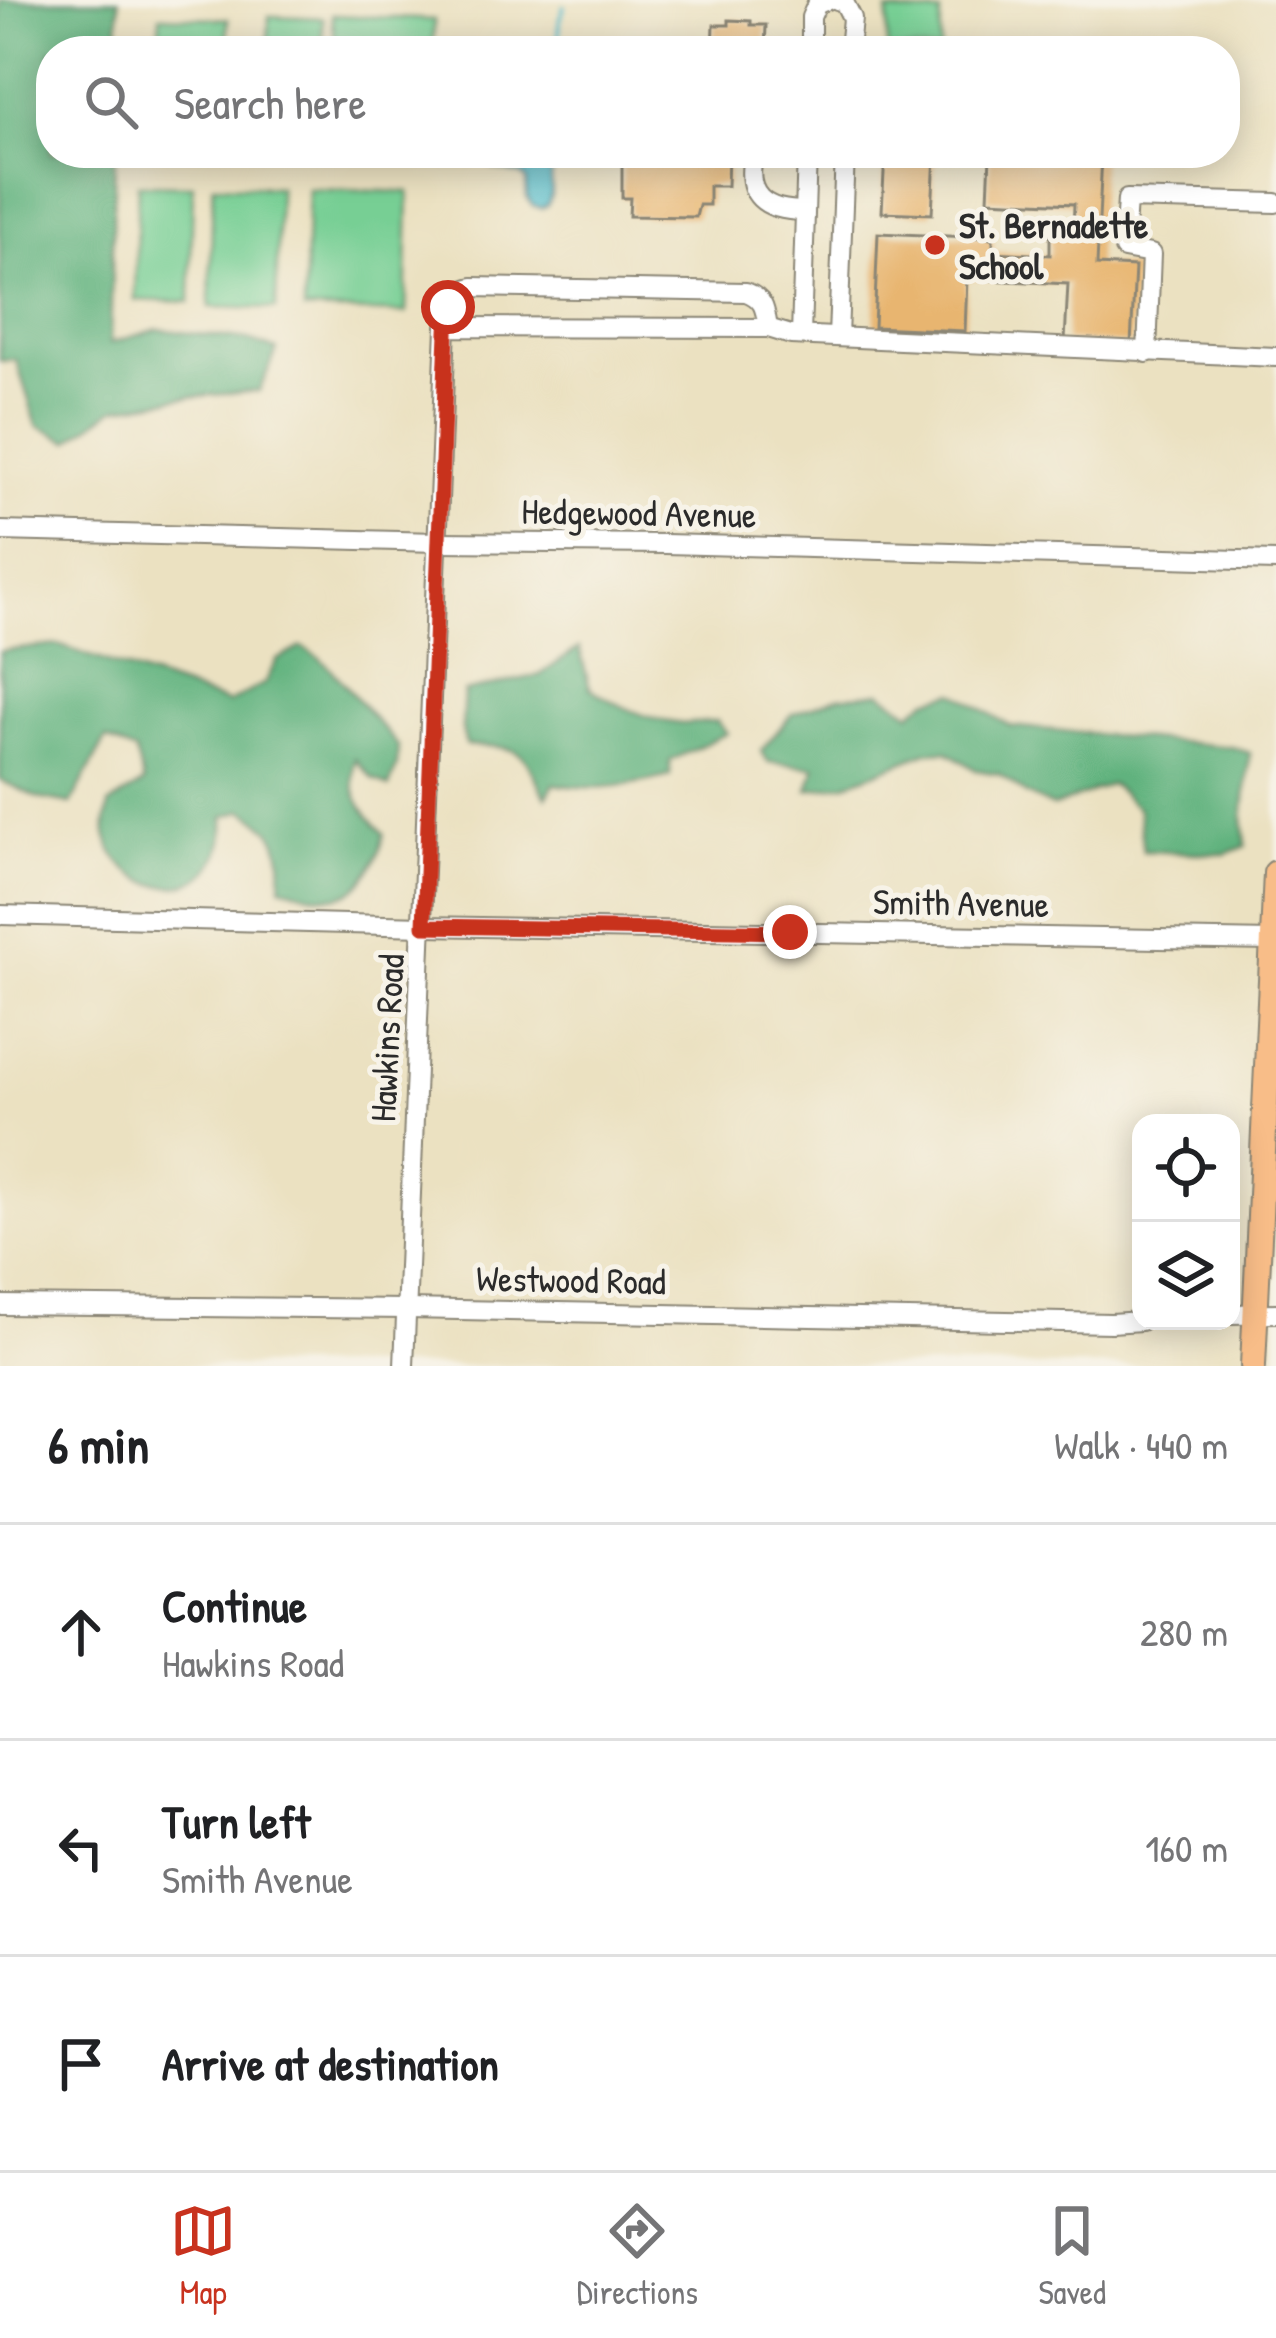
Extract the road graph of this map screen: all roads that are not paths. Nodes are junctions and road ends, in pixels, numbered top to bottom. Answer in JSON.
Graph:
{"nodes":[{"id":1,"x":828,"y":0,"type":"edge"},
{"id":2,"x":837,"y":0,"type":"edge"},
{"id":3,"x":811,"y":36,"type":"edge"},
{"id":4,"x":850,"y":36,"type":"edge"},
{"id":5,"x":750,"y":168,"type":"edge"},
{"id":6,"x":807,"y":168,"type":"edge"},
{"id":7,"x":844,"y":168,"type":"edge"},
{"id":8,"x":1276,"y":203,"type":"edge"},
{"id":9,"x":806,"y":212,"type":"junction"},
{"id":10,"x":446,"y":327,"type":"junction"},
{"id":11,"x":768,"y":328,"type":"junction"},
{"id":12,"x":801,"y":335,"type":"junction"},
{"id":13,"x":838,"y":337,"type":"junction"},
{"id":14,"x":1147,"y":353,"type":"junction"},
{"id":15,"x":1276,"y":357,"type":"edge"},
{"id":16,"x":0,"y":530,"type":"edge"},
{"id":17,"x":438,"y":542,"type":"junction"},
{"id":18,"x":1276,"y":561,"type":"edge"},
{"id":19,"x":1276,"y":873,"type":"edge"},
{"id":20,"x":0,"y":915,"type":"edge"},
{"id":21,"x":424,"y":926,"type":"junction"},
{"id":22,"x":1273,"y":941,"type":"junction"},
{"id":23,"x":0,"y":1305,"type":"edge"},
{"id":24,"x":406,"y":1309,"type":"junction"},
{"id":25,"x":1254,"y":1313,"type":"edge"},
{"id":26,"x":1132,"y":1321,"type":"edge"},
{"id":27,"x":404,"y":1366,"type":"edge"},
{"id":28,"x":1253,"y":1366,"type":"edge"}],
"edges":[{"from":1,"to":3,"type":"street"},
{"from":2,"to":4,"type":"street"},
{"from":5,"to":9,"type":"street"},
{"from":6,"to":9,"type":"street"},
{"from":7,"to":13,"type":"street"},
{"from":8,"to":14,"type":"street"},
{"from":9,"to":12,"type":"street"},
{"from":10,"to":11,"type":"street"},
{"from":10,"to":11,"type":"street"},
{"from":10,"to":17,"type":"street","name":"Hawkins Road"},
{"from":11,"to":12,"type":"street"},
{"from":12,"to":13,"type":"street"},
{"from":13,"to":14,"type":"street"},
{"from":14,"to":15,"type":"street"},
{"from":16,"to":17,"type":"street","name":"Hedgewood Avenue"},
{"from":17,"to":18,"type":"street","name":"Hedgewood Avenue"},
{"from":17,"to":21,"type":"street","name":"Hawkins Road"},
{"from":19,"to":22,"type":"main road"},
{"from":20,"to":21,"type":"street","name":"Smith Avenue"},
{"from":21,"to":22,"type":"street","name":"Smith Avenue"},
{"from":21,"to":24,"type":"street","name":"Hawkins Road"},
{"from":22,"to":25,"type":"main road"},
{"from":23,"to":24,"type":"street","name":"Westwood Road"},
{"from":24,"to":26,"type":"street","name":"Westwood Road"},
{"from":24,"to":27,"type":"street","name":"Hawkins Road"},
{"from":25,"to":28,"type":"main road"}]}
